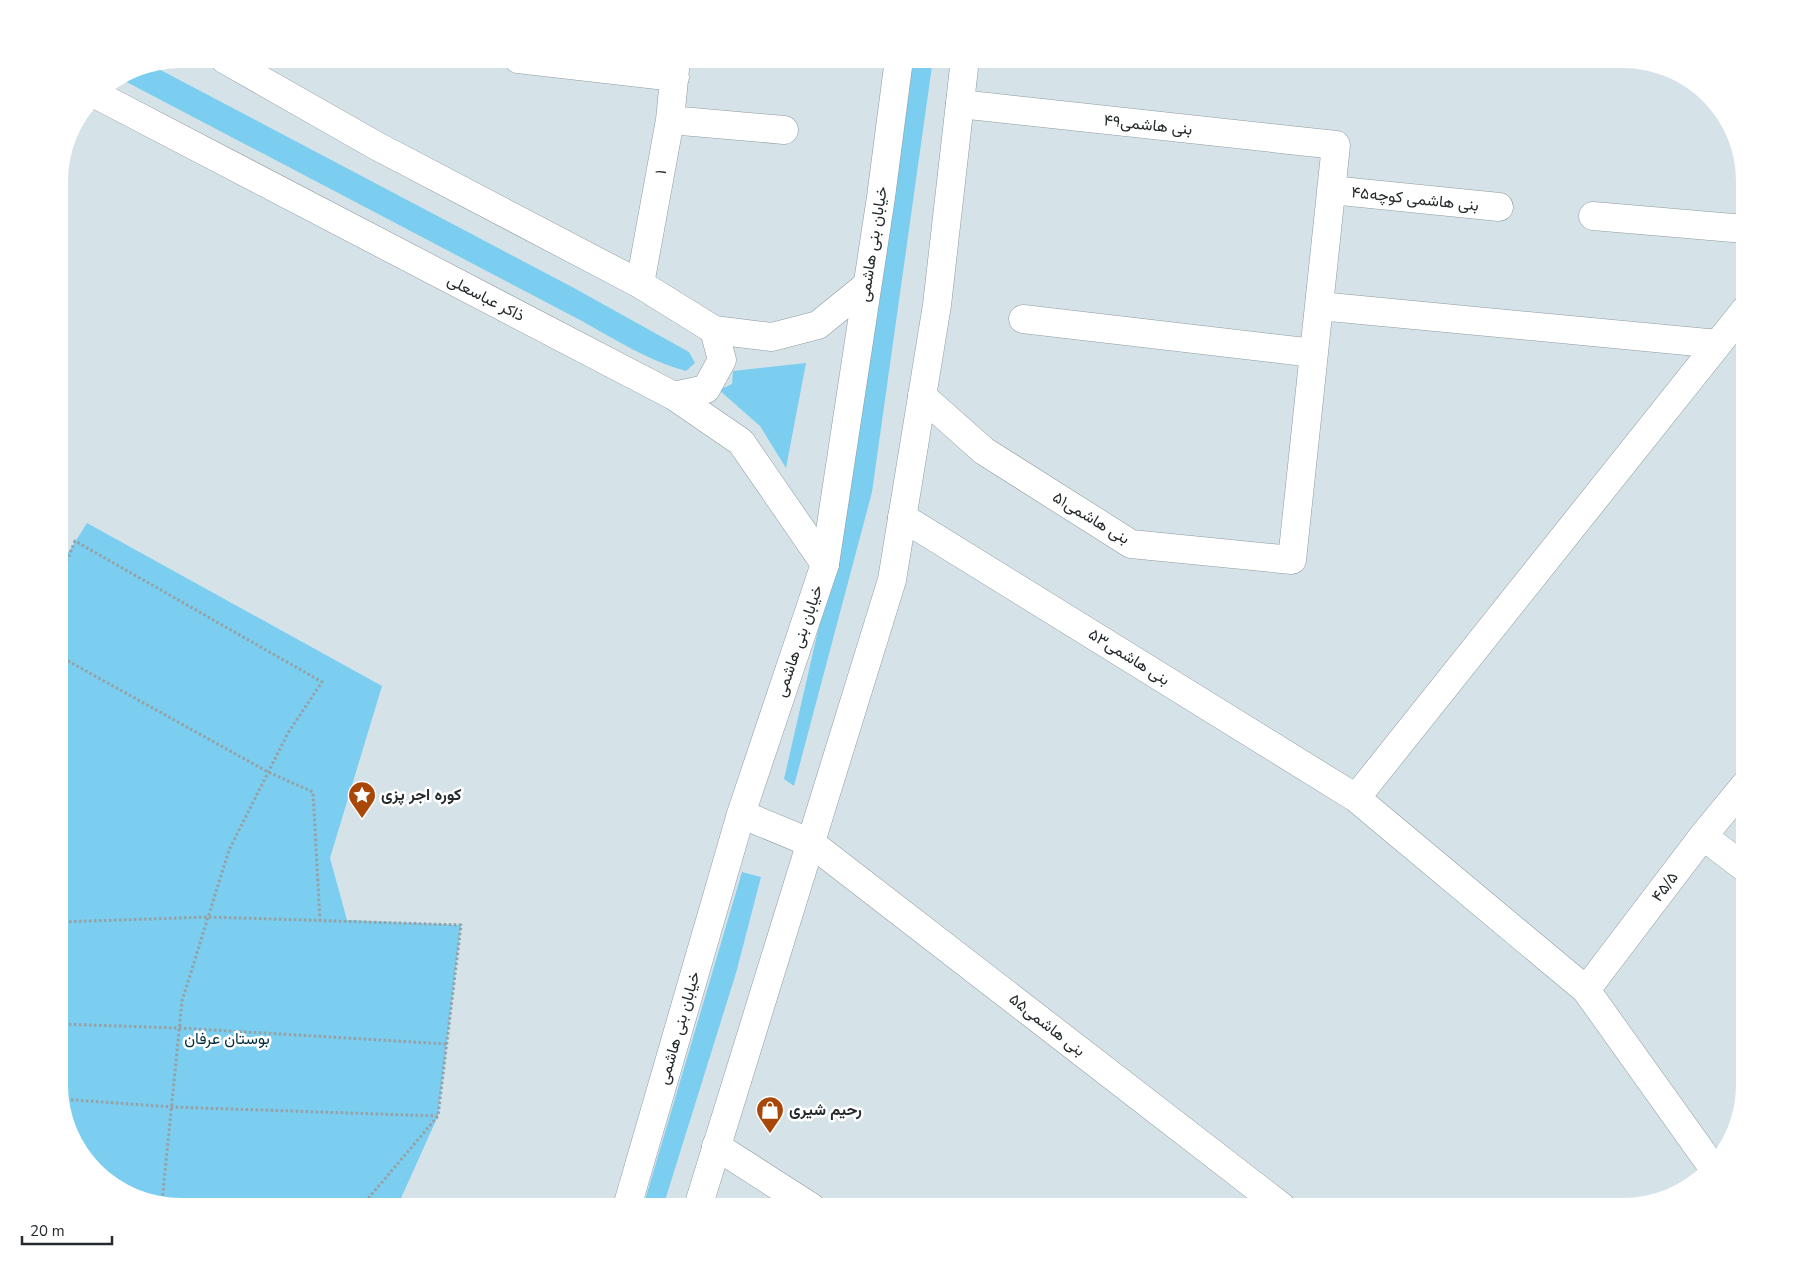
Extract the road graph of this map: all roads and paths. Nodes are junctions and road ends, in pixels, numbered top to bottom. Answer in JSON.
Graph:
{"nodes":[{"id":1,"x":240,"y":68,"type":"edge"},
{"id":2,"x":676,"y":68,"type":"edge"},
{"id":3,"x":898,"y":68,"type":"edge"},
{"id":4,"x":964,"y":68,"type":"edge"},
{"id":5,"x":104,"y":98,"type":"edge"},
{"id":6,"x":960,"y":104,"type":"junction"},
{"id":7,"x":670,"y":120,"type":"junction"},
{"id":8,"x":784,"y":130,"type":"dead end"},
{"id":9,"x":1331,"y":190,"type":"junction"},
{"id":10,"x":1499,"y":207,"type":"dead end"},
{"id":11,"x":1594,"y":216,"type":"dead end"},
{"id":12,"x":1736,"y":228,"type":"edge"},
{"id":13,"x":640,"y":284,"type":"junction"},
{"id":14,"x":866,"y":286,"type":"junction"},
{"id":15,"x":1319,"y":306,"type":"junction"},
{"id":16,"x":1023,"y":320,"type":"dead end"},
{"id":17,"x":1736,"y":321,"type":"edge"},
{"id":18,"x":714,"y":330,"type":"junction"},
{"id":19,"x":1718,"y":344,"type":"junction"},
{"id":20,"x":1314,"y":353,"type":"junction"},
{"id":21,"x":674,"y":396,"type":"junction"},
{"id":22,"x":922,"y":396,"type":"junction"},
{"id":23,"x":902,"y":517,"type":"junction"},
{"id":24,"x":68,"y":558,"type":"edge"},
{"id":25,"x":825,"y":564,"type":"junction"},
{"id":26,"x":68,"y":661,"type":"edge"},
{"id":27,"x":268,"y":772,"type":"junction"},
{"id":28,"x":1736,"y":796,"type":"edge"},
{"id":29,"x":1356,"y":798,"type":"junction"},
{"id":30,"x":741,"y":814,"type":"junction"},
{"id":31,"x":1703,"y":836,"type":"junction"},
{"id":32,"x":811,"y":843,"type":"junction"},
{"id":33,"x":1736,"y":861,"type":"edge"},
{"id":34,"x":208,"y":917,"type":"junction"},
{"id":35,"x":320,"y":921,"type":"junction"},
{"id":36,"x":68,"y":922,"type":"edge"},
{"id":37,"x":1586,"y":990,"type":"junction"},
{"id":38,"x":68,"y":1024,"type":"edge"},
{"id":39,"x":180,"y":1028,"type":"junction"},
{"id":40,"x":447,"y":1044,"type":"junction"},
{"id":41,"x":69,"y":1100,"type":"edge"},
{"id":42,"x":172,"y":1107,"type":"junction"},
{"id":43,"x":438,"y":1116,"type":"junction"},
{"id":44,"x":716,"y":1146,"type":"junction"},
{"id":45,"x":1708,"y":1160,"type":"edge"},
{"id":46,"x":162,"y":1197,"type":"edge"},
{"id":47,"x":369,"y":1198,"type":"edge"},
{"id":48,"x":630,"y":1198,"type":"edge"},
{"id":49,"x":701,"y":1198,"type":"edge"},
{"id":50,"x":797,"y":1198,"type":"edge"},
{"id":51,"x":1270,"y":1198,"type":"edge"}],
"edges":[{"from":1,"to":13,"type":"street"},
{"from":2,"to":7,"type":"street","name":"۱"},
{"from":3,"to":14,"type":"street","name":"خیابان بنی هاشمی"},
{"from":4,"to":6,"type":"street"},
{"from":5,"to":21,"type":"street","name":"ذاکر عباسعلی"},
{"from":6,"to":9,"type":"street","name":"بنی هاشمی۴۹"},
{"from":6,"to":22,"type":"street"},
{"from":7,"to":8,"type":"street"},
{"from":7,"to":13,"type":"street","name":"۱"},
{"from":9,"to":10,"type":"street","name":"بنی هاشمی کوچه۴۵"},
{"from":9,"to":15,"type":"street"},
{"from":11,"to":12,"type":"street"},
{"from":13,"to":18,"type":"street"},
{"from":14,"to":18,"type":"street"},
{"from":14,"to":25,"type":"street","name":"خیابان بنی هاشمی"},
{"from":15,"to":19,"type":"street"},
{"from":15,"to":20,"type":"street"},
{"from":16,"to":20,"type":"street"},
{"from":17,"to":19,"type":"street"},
{"from":18,"to":21,"type":"street"},
{"from":19,"to":29,"type":"street"},
{"from":20,"to":22,"type":"street","name":"بنی هاشمی۵۱"},
{"from":21,"to":25,"type":"street","name":"ذاکر عباسعلی"},
{"from":22,"to":23,"type":"street"},
{"from":23,"to":29,"type":"street","name":"بنی هاشمی۵۳"},
{"from":23,"to":32,"type":"street"},
{"from":24,"to":27,"type":"path"},
{"from":25,"to":30,"type":"street","name":"خیابان بنی هاشمی"},
{"from":26,"to":27,"type":"path"},
{"from":27,"to":34,"type":"path"},
{"from":27,"to":35,"type":"path"},
{"from":28,"to":31,"type":"street","name":"۴۵/۵"},
{"from":29,"to":37,"type":"street","name":"بنی هاشمی۵۳"},
{"from":30,"to":32,"type":"street","name":"بنی هاشمی۵۵"},
{"from":30,"to":48,"type":"street","name":"خیابان بنی هاشمی"},
{"from":31,"to":33,"type":"street"},
{"from":31,"to":37,"type":"street","name":"۴۵/۵"},
{"from":32,"to":44,"type":"street"},
{"from":32,"to":51,"type":"street","name":"بنی هاشمی۵۵"},
{"from":34,"to":35,"type":"path"},
{"from":34,"to":36,"type":"path"},
{"from":34,"to":39,"type":"path"},
{"from":35,"to":40,"type":"path"},
{"from":37,"to":45,"type":"street","name":"بنی هاشمی۵۳"},
{"from":38,"to":39,"type":"path"},
{"from":39,"to":40,"type":"path"},
{"from":39,"to":42,"type":"path"},
{"from":40,"to":43,"type":"path"},
{"from":41,"to":42,"type":"path"},
{"from":42,"to":43,"type":"path"},
{"from":42,"to":46,"type":"path"},
{"from":43,"to":47,"type":"path"},
{"from":44,"to":49,"type":"street"},
{"from":44,"to":50,"type":"street"}]}
